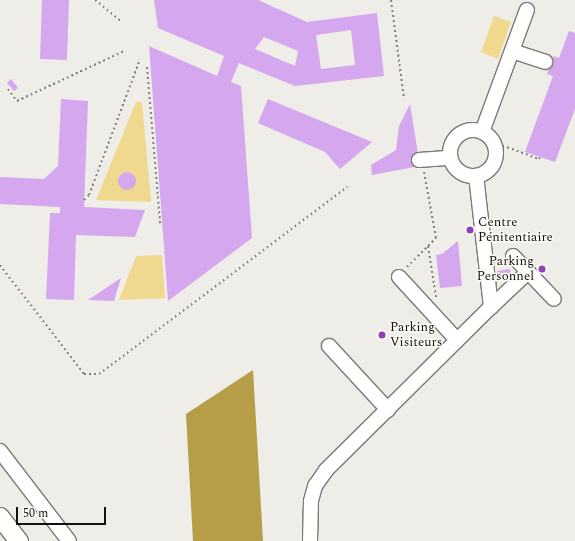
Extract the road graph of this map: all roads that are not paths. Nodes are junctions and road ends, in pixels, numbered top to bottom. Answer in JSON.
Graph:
{"nodes":[{"id":1,"x":527,"y":10,"type":"dead end"},
{"id":2,"x":512,"y":51,"type":"junction"},
{"id":3,"x":545,"y":62,"type":"dead end"},
{"id":4,"x":482,"y":132,"type":"junction"},
{"id":5,"x":450,"y":158,"type":"junction"},
{"id":6,"x":419,"y":160,"type":"dead end"},
{"id":7,"x":476,"y":176,"type":"junction"},
{"id":8,"x":513,"y":256,"type":"dead end"},
{"id":9,"x":528,"y":272,"type":"junction"},
{"id":10,"x":398,"y":277,"type":"road end"},
{"id":11,"x":554,"y":299,"type":"dead end"},
{"id":12,"x":491,"y":307,"type":"junction"},
{"id":13,"x":457,"y":340,"type":"junction"},
{"id":14,"x":329,"y":346,"type":"dead end"},
{"id":15,"x":388,"y":410,"type":"junction"},
{"id":16,"x":0,"y":451,"type":"edge"},
{"id":17,"x":0,"y":517,"type":"edge"},
{"id":18,"x":19,"y":541,"type":"edge"},
{"id":19,"x":69,"y":541,"type":"edge"},
{"id":20,"x":310,"y":541,"type":"edge"}],
"edges":[{"from":1,"to":2,"type":"street"},
{"from":2,"to":3,"type":"street"},
{"from":2,"to":4,"type":"street"},
{"from":4,"to":5,"type":"street"},
{"from":4,"to":7,"type":"street"},
{"from":5,"to":6,"type":"street"},
{"from":5,"to":7,"type":"street"},
{"from":7,"to":12,"type":"street"},
{"from":8,"to":9,"type":"street"},
{"from":9,"to":11,"type":"street"},
{"from":9,"to":12,"type":"street"},
{"from":10,"to":13,"type":"street"},
{"from":12,"to":13,"type":"street"},
{"from":13,"to":15,"type":"street"},
{"from":14,"to":15,"type":"street"},
{"from":15,"to":20,"type":"street"},
{"from":16,"to":19,"type":"street"},
{"from":17,"to":18,"type":"main road"}]}
